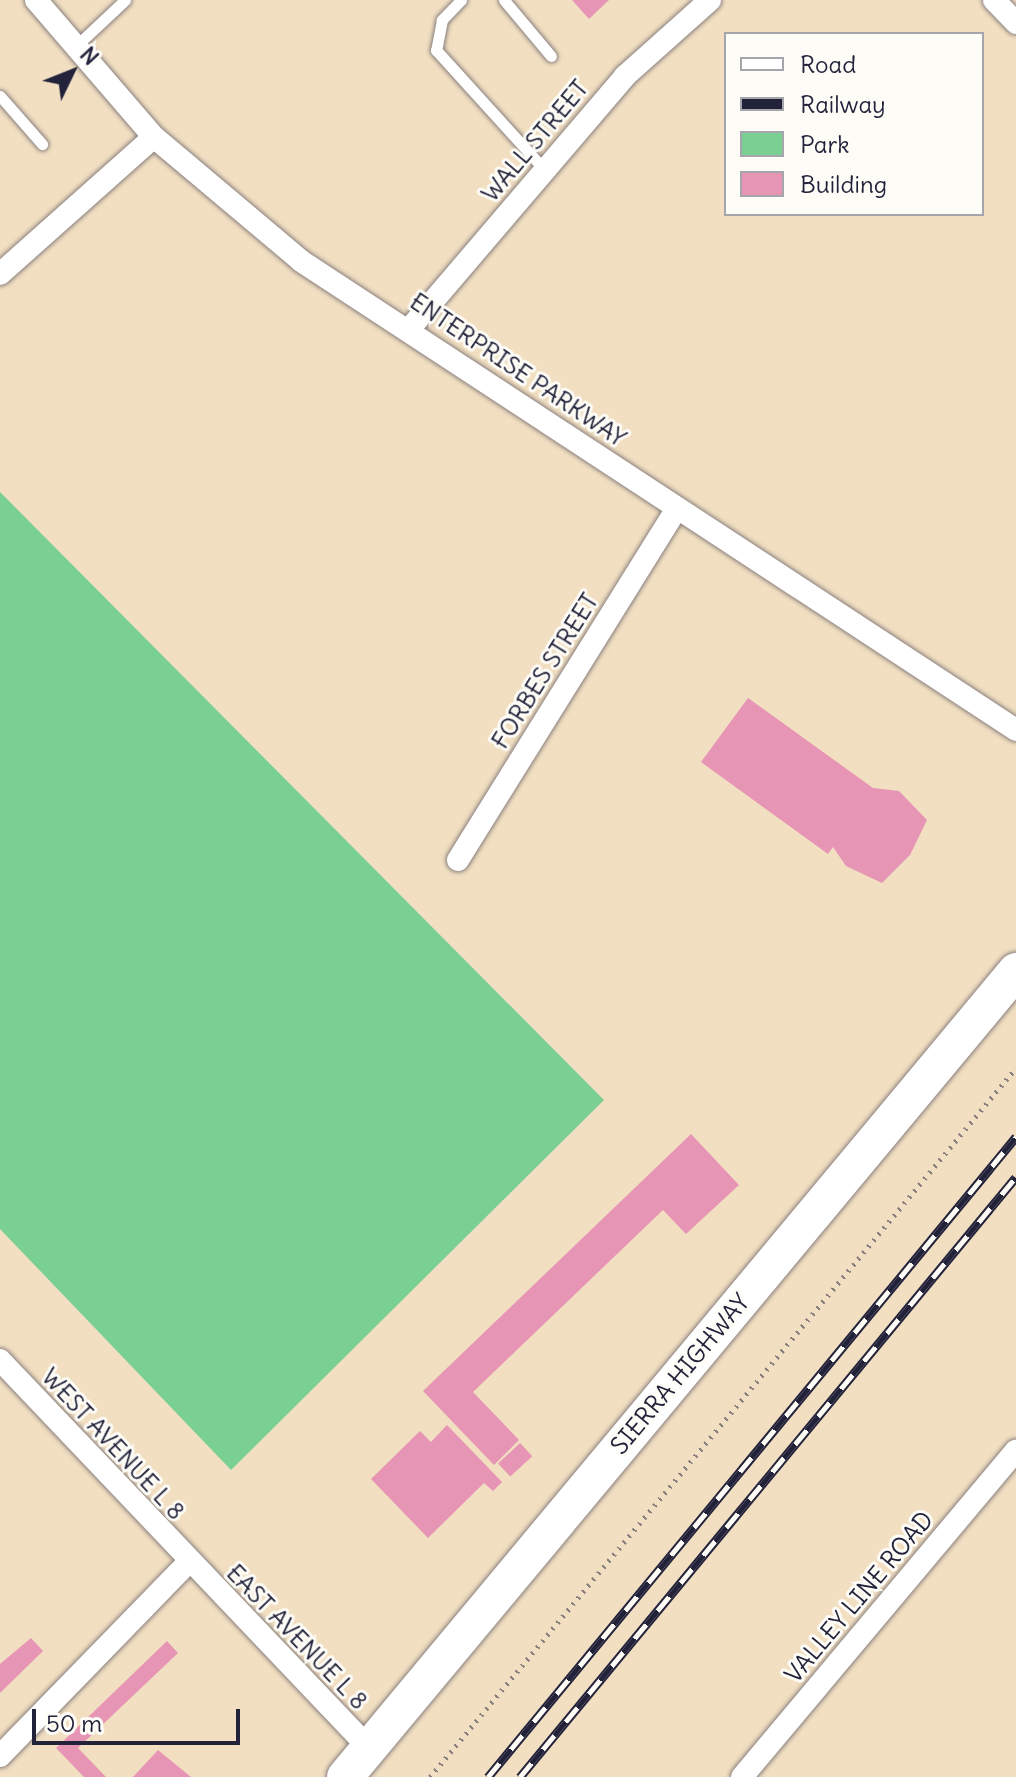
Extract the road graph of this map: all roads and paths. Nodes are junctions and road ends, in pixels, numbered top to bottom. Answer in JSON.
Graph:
{"nodes":[{"id":1,"x":36,"y":0,"type":"edge"},
{"id":2,"x":125,"y":0,"type":"edge"},
{"id":3,"x":461,"y":0,"type":"edge"},
{"id":4,"x":504,"y":0,"type":"edge"},
{"id":5,"x":710,"y":0,"type":"edge"},
{"id":6,"x":994,"y":0,"type":"edge"},
{"id":7,"x":1016,"y":23,"type":"edge"},
{"id":8,"x":76,"y":46,"type":"junction"},
{"id":9,"x":551,"y":56,"type":"dead end"},
{"id":10,"x":0,"y":96,"type":"edge"},
{"id":11,"x":154,"y":137,"type":"junction"},
{"id":12,"x":42,"y":144,"type":"dead end"},
{"id":13,"x":545,"y":170,"type":"junction"},
{"id":14,"x":0,"y":274,"type":"edge"},
{"id":15,"x":411,"y":327,"type":"junction"},
{"id":16,"x":676,"y":510,"type":"junction"},
{"id":17,"x":1016,"y":730,"type":"edge"},
{"id":18,"x":458,"y":860,"type":"dead end"},
{"id":19,"x":1016,"y":971,"type":"edge"},
{"id":20,"x":1016,"y":1068,"type":"edge"},
{"id":21,"x":0,"y":1360,"type":"edge"},
{"id":22,"x":1016,"y":1451,"type":"edge"},
{"id":23,"x":188,"y":1563,"type":"junction"},
{"id":24,"x":369,"y":1748,"type":"junction"},
{"id":25,"x":0,"y":1756,"type":"edge"},
{"id":26,"x":345,"y":1777,"type":"edge"},
{"id":27,"x":430,"y":1777,"type":"edge"},
{"id":28,"x":742,"y":1777,"type":"edge"}],
"edges":[{"from":1,"to":8,"type":"street","name":"ENTERPRISE PARKWAY"},
{"from":2,"to":8,"type":"lane"},
{"from":3,"to":13,"type":"lane"},
{"from":4,"to":9,"type":"lane"},
{"from":5,"to":13,"type":"street","name":"WALL STREET"},
{"from":6,"to":7,"type":"street"},
{"from":8,"to":11,"type":"street","name":"ENTERPRISE PARKWAY"},
{"from":10,"to":12,"type":"lane"},
{"from":11,"to":14,"type":"street"},
{"from":11,"to":15,"type":"street","name":"ENTERPRISE PARKWAY"},
{"from":13,"to":15,"type":"street","name":"WALL STREET"},
{"from":15,"to":16,"type":"street","name":"ENTERPRISE PARKWAY"},
{"from":16,"to":17,"type":"street","name":"ENTERPRISE PARKWAY"},
{"from":16,"to":18,"type":"street","name":"FORBES STREET"},
{"from":19,"to":24,"type":"main road","name":"SIERRA HIGHWAY"},
{"from":20,"to":27,"type":"path"},
{"from":21,"to":23,"type":"street","name":"WEST AVENUE L 8"},
{"from":22,"to":28,"type":"street","name":"VALLEY LINE ROAD"},
{"from":23,"to":24,"type":"street","name":"EAST AVENUE L 8"},
{"from":23,"to":25,"type":"street"},
{"from":24,"to":26,"type":"main road","name":"SIERRA HIGHWAY"}]}
